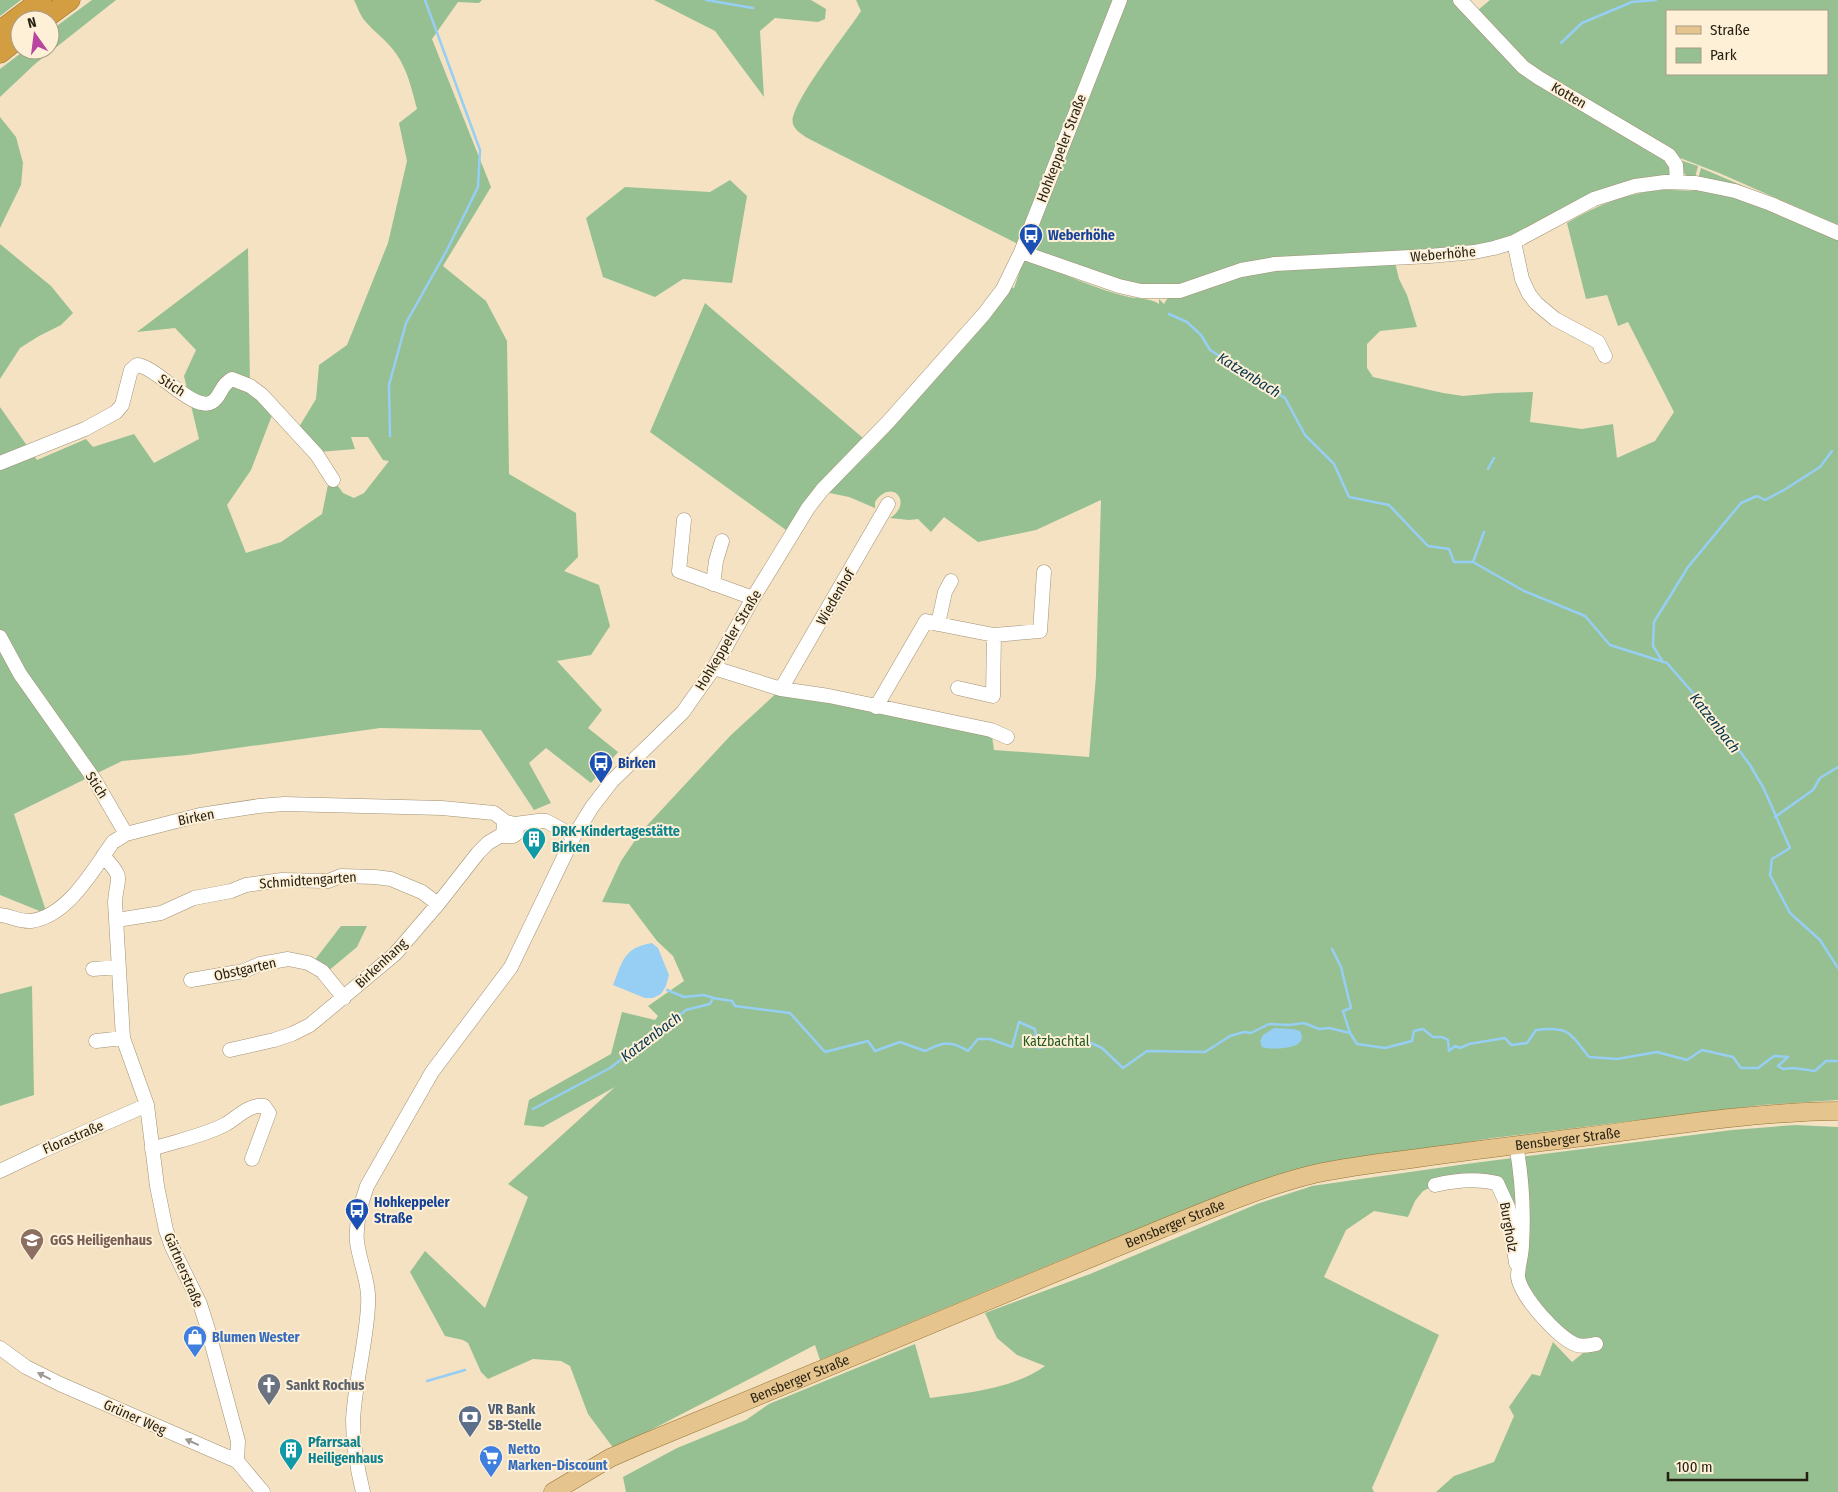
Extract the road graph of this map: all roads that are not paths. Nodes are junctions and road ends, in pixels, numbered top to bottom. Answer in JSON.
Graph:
{"nodes":[{"id":1,"x":40,"y":0,"type":"edge"},
{"id":2,"x":70,"y":0,"type":"edge"},
{"id":3,"x":1120,"y":0,"type":"edge"},
{"id":4,"x":1460,"y":0,"type":"edge"},
{"id":5,"x":56,"y":10,"type":"edge"},
{"id":6,"x":0,"y":31,"type":"edge"},
{"id":7,"x":10,"y":45,"type":"edge"},
{"id":8,"x":0,"y":53,"type":"edge"},
{"id":9,"x":1677,"y":182,"type":"junction"},
{"id":10,"x":1838,"y":233,"type":"edge"},
{"id":11,"x":1514,"y":242,"type":"junction"},
{"id":12,"x":1021,"y":252,"type":"junction"},
{"id":13,"x":1605,"y":356,"type":"dead end"},
{"id":14,"x":0,"y":463,"type":"edge"},
{"id":15,"x":333,"y":480,"type":"dead end"},
{"id":16,"x":888,"y":504,"type":"dead end"},
{"id":17,"x":684,"y":520,"type":"dead end"},
{"id":18,"x":722,"y":541,"type":"dead end"},
{"id":19,"x":1044,"y":572,"type":"dead end"},
{"id":20,"x":951,"y":582,"type":"dead end"},
{"id":21,"x":713,"y":584,"type":"junction"},
{"id":22,"x":753,"y":598,"type":"junction"},
{"id":23,"x":938,"y":624,"type":"junction"},
{"id":24,"x":994,"y":635,"type":"junction"},
{"id":25,"x":0,"y":636,"type":"edge"},
{"id":26,"x":714,"y":668,"type":"junction"},
{"id":27,"x":958,"y":688,"type":"dead end"},
{"id":28,"x":781,"y":689,"type":"junction"},
{"id":29,"x":876,"y":706,"type":"junction"},
{"id":30,"x":1007,"y":737,"type":"dead end"},
{"id":31,"x":509,"y":827,"type":"junction"},
{"id":32,"x":126,"y":834,"type":"junction"},
{"id":33,"x":574,"y":836,"type":"junction"},
{"id":34,"x":103,"y":856,"type":"junction"},
{"id":35,"x":438,"y":904,"type":"junction"},
{"id":36,"x":0,"y":915,"type":"edge"},
{"id":37,"x":117,"y":920,"type":"junction"},
{"id":38,"x":119,"y":968,"type":"junction"},
{"id":39,"x":93,"y":969,"type":"dead end"},
{"id":40,"x":191,"y":980,"type":"dead end"},
{"id":41,"x":344,"y":998,"type":"junction"},
{"id":42,"x":123,"y":1038,"type":"junction"},
{"id":43,"x":96,"y":1041,"type":"dead end"},
{"id":44,"x":230,"y":1050,"type":"dead end"},
{"id":45,"x":147,"y":1105,"type":"junction"},
{"id":46,"x":1838,"y":1111,"type":"edge"},
{"id":47,"x":1516,"y":1145,"type":"junction"},
{"id":48,"x":152,"y":1148,"type":"junction"},
{"id":49,"x":252,"y":1159,"type":"dead end"},
{"id":50,"x":0,"y":1171,"type":"edge"},
{"id":51,"x":1434,"y":1186,"type":"dead end"},
{"id":52,"x":1518,"y":1276,"type":"junction"},
{"id":53,"x":1596,"y":1344,"type":"dead end"},
{"id":54,"x":0,"y":1348,"type":"edge"},
{"id":55,"x":237,"y":1461,"type":"junction"},
{"id":56,"x":262,"y":1492,"type":"edge"},
{"id":57,"x":363,"y":1492,"type":"edge"},
{"id":58,"x":553,"y":1492,"type":"edge"}],
"edges":[{"from":1,"to":6,"type":"highway"},
{"from":2,"to":5,"type":"highway"},
{"from":3,"to":12,"type":"street","name":"Hohkeppeler Straße"},
{"from":4,"to":9,"type":"street","name":"Kotten"},
{"from":7,"to":8,"type":"highway"},
{"from":9,"to":10,"type":"street","name":"Weberhöhe"},
{"from":9,"to":11,"type":"street","name":"Weberhöhe"},
{"from":11,"to":12,"type":"street","name":"Weberhöhe"},
{"from":11,"to":13,"type":"street"},
{"from":12,"to":22,"type":"street","name":"Hohkeppeler Straße"},
{"from":14,"to":15,"type":"street","name":"Stich"},
{"from":16,"to":28,"type":"street","name":"Wiedenhof"},
{"from":17,"to":21,"type":"street"},
{"from":18,"to":21,"type":"street"},
{"from":19,"to":24,"type":"street"},
{"from":20,"to":23,"type":"street"},
{"from":21,"to":22,"type":"street"},
{"from":22,"to":26,"type":"street","name":"Hohkeppeler Straße"},
{"from":23,"to":24,"type":"street"},
{"from":23,"to":29,"type":"street"},
{"from":24,"to":27,"type":"street"},
{"from":25,"to":32,"type":"street","name":"Stich"},
{"from":26,"to":28,"type":"street"},
{"from":26,"to":33,"type":"street","name":"Hohkeppeler Straße"},
{"from":28,"to":29,"type":"street"},
{"from":29,"to":30,"type":"street"},
{"from":31,"to":32,"type":"street","name":"Birken"},
{"from":31,"to":33,"type":"street","name":"Birken"},
{"from":31,"to":35,"type":"street","name":"Birkenhang"},
{"from":32,"to":34,"type":"street","name":"Birken"},
{"from":33,"to":57,"type":"street","name":"Hohkeppeler Straße"},
{"from":34,"to":36,"type":"street","name":"Birken"},
{"from":34,"to":37,"type":"street"},
{"from":35,"to":37,"type":"street","name":"Schmidtengarten"},
{"from":35,"to":41,"type":"street","name":"Birkenhang"},
{"from":37,"to":38,"type":"street"},
{"from":38,"to":39,"type":"street"},
{"from":38,"to":42,"type":"street"},
{"from":40,"to":41,"type":"street","name":"Obstgarten"},
{"from":41,"to":44,"type":"street","name":"Birkenhang"},
{"from":42,"to":43,"type":"street"},
{"from":42,"to":45,"type":"street"},
{"from":45,"to":48,"type":"street","name":"Gärtnerstraße"},
{"from":45,"to":50,"type":"street","name":"Florastraße"},
{"from":46,"to":47,"type":"main road","name":"Bensberger Straße"},
{"from":47,"to":52,"type":"street","name":"Burgholz"},
{"from":47,"to":58,"type":"main road","name":"Bensberger Straße"},
{"from":48,"to":49,"type":"street"},
{"from":48,"to":55,"type":"street","name":"Gärtnerstraße"},
{"from":51,"to":52,"type":"street","name":"Burgholz"},
{"from":52,"to":53,"type":"street","name":"Burgholz"},
{"from":55,"to":54,"type":"street","name":"Grüner Weg","one_way":true},
{"from":55,"to":56,"type":"street","name":"Grüner Weg"}]}
